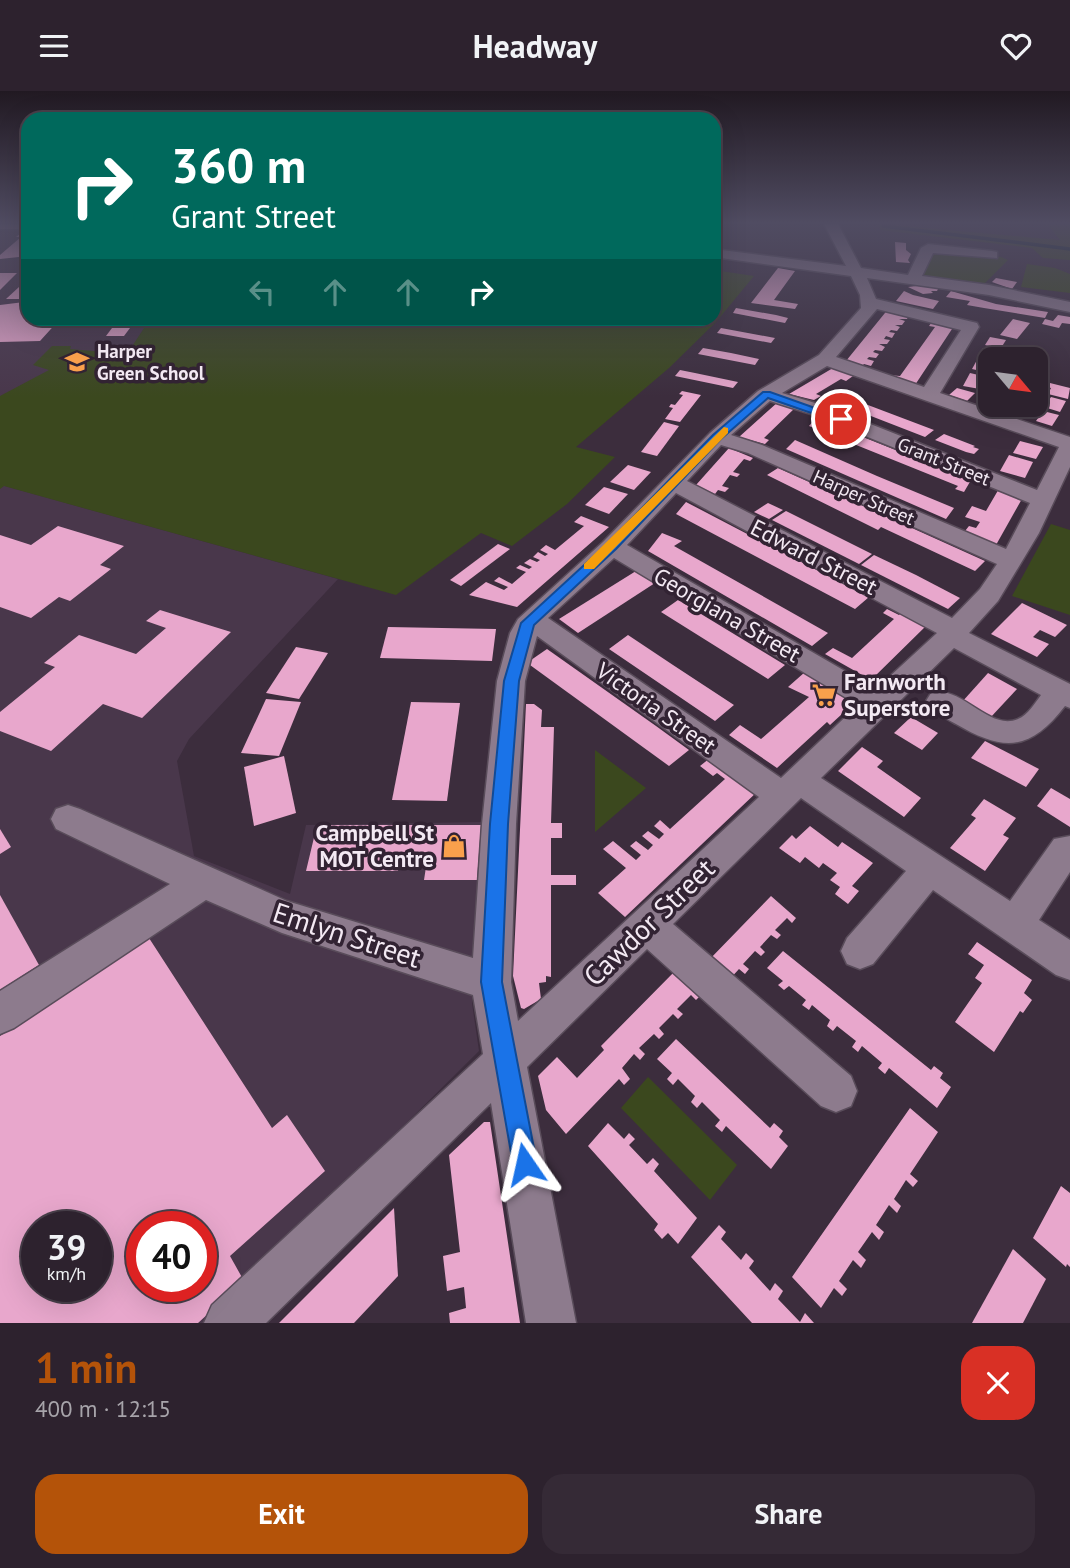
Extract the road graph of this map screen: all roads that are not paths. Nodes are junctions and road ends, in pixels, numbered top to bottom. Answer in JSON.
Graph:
{"nodes":[{"id":1,"x":833,"y":281,"type":"edge"},
{"id":2,"x":860,"y":281,"type":"edge"},
{"id":3,"x":892,"y":281,"type":"edge"},
{"id":4,"x":899,"y":281,"type":"edge"},
{"id":5,"x":929,"y":281,"type":"edge"},
{"id":6,"x":864,"y":289,"type":"junction"},
{"id":7,"x":1070,"y":307,"type":"edge"},
{"id":8,"x":825,"y":359,"type":"junction"},
{"id":9,"x":766,"y":394,"type":"junction"},
{"id":10,"x":929,"y":395,"type":"junction"},
{"id":11,"x":717,"y":437,"type":"junction"},
{"id":12,"x":1070,"y":445,"type":"edge"},
{"id":13,"x":673,"y":483,"type":"junction"},
{"id":14,"x":1042,"y":500,"type":"junction"},
{"id":15,"x":612,"y":547,"type":"junction"},
{"id":16,"x":1010,"y":561,"type":"junction"},
{"id":17,"x":531,"y":619,"type":"junction"},
{"id":18,"x":953,"y":633,"type":"junction"},
{"id":19,"x":1065,"y":694,"type":"edge"},
{"id":20,"x":941,"y":701,"type":"dead end"},
{"id":21,"x":879,"y":704,"type":"junction"},
{"id":22,"x":790,"y":788,"type":"junction"},
{"id":23,"x":68,"y":819,"type":"dead end"},
{"id":24,"x":1066,"y":849,"type":"dead end"},
{"id":25,"x":930,"y":868,"type":"junction"},
{"id":26,"x":204,"y":882,"type":"junction"},
{"id":27,"x":646,"y":924,"type":"junction"},
{"id":28,"x":1015,"y":925,"type":"junction"},
{"id":29,"x":860,"y":951,"type":"dead end"},
{"id":30,"x":1070,"y":962,"type":"edge"},
{"id":31,"x":491,"y":982,"type":"junction"},
{"id":32,"x":0,"y":1014,"type":"edge"},
{"id":33,"x":505,"y":1059,"type":"junction"},
{"id":34,"x":836,"y":1091,"type":"dead end"},
{"id":35,"x":229,"y":1323,"type":"edge"},
{"id":36,"x":551,"y":1323,"type":"edge"}],
"edges":[{"from":1,"to":6,"type":"street"},
{"from":2,"to":6,"type":"street"},
{"from":3,"to":6,"type":"street"},
{"from":4,"to":6,"type":"street"},
{"from":5,"to":7,"type":"street"},
{"from":6,"to":8,"type":"street"},
{"from":6,"to":10,"type":"street"},
{"from":8,"to":9,"type":"street"},
{"from":8,"to":10,"type":"street"},
{"from":9,"to":11,"type":"street"},
{"from":9,"to":14,"type":"street","name":"Grant Street"},
{"from":10,"to":12,"type":"street"},
{"from":11,"to":13,"type":"street"},
{"from":11,"to":16,"type":"street","name":"Harper Street"},
{"from":12,"to":14,"type":"street","name":"Cawdor Street"},
{"from":13,"to":15,"type":"street"},
{"from":13,"to":18,"type":"street","name":"Edward Street"},
{"from":14,"to":16,"type":"street","name":"Cawdor Street"},
{"from":15,"to":17,"type":"street"},
{"from":15,"to":21,"type":"street","name":"Georgiana Street"},
{"from":16,"to":18,"type":"street","name":"Cawdor Street"},
{"from":17,"to":22,"type":"street","name":"Victoria Street"},
{"from":17,"to":31,"type":"street"},
{"from":18,"to":19,"type":"street","name":"Edward Street"},
{"from":18,"to":21,"type":"street","name":"Cawdor Street"},
{"from":19,"to":20,"type":"street"},
{"from":21,"to":22,"type":"street","name":"Cawdor Street"},
{"from":22,"to":25,"type":"street","name":"Victoria Street"},
{"from":22,"to":27,"type":"street","name":"Cawdor Street"},
{"from":23,"to":26,"type":"street","name":"Emlyn Street"},
{"from":24,"to":28,"type":"street"},
{"from":25,"to":28,"type":"street","name":"Victoria Street"},
{"from":25,"to":29,"type":"street"},
{"from":26,"to":31,"type":"street","name":"Emlyn Street"},
{"from":26,"to":32,"type":"street"},
{"from":27,"to":33,"type":"street","name":"Cawdor Street"},
{"from":27,"to":34,"type":"street"},
{"from":28,"to":30,"type":"street","name":"Victoria Street"},
{"from":31,"to":33,"type":"street"},
{"from":33,"to":35,"type":"street","name":"Cawdor Street"},
{"from":33,"to":36,"type":"street"}]}
